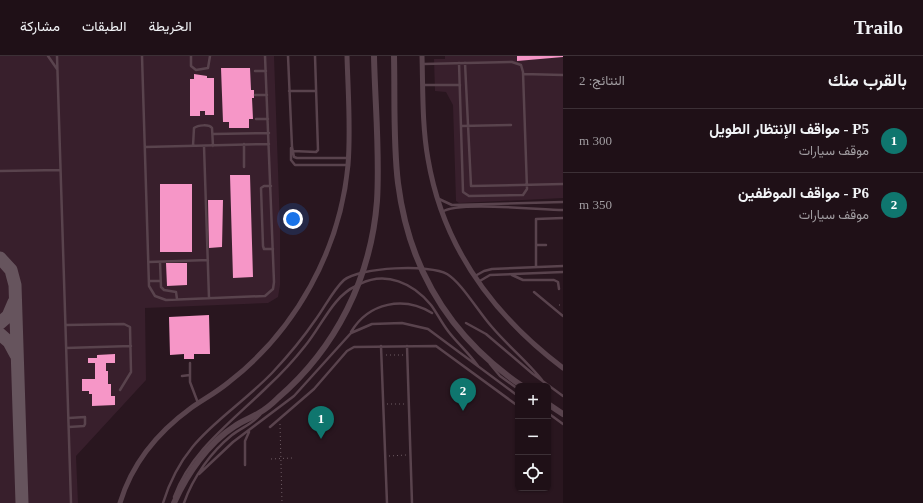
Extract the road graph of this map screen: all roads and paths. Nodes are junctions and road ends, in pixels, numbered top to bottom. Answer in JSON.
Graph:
{"nodes":[{"id":1,"x":48,"y":56,"type":"edge"},
{"id":2,"x":57,"y":56,"type":"edge"},
{"id":3,"x":142,"y":56,"type":"edge"},
{"id":4,"x":191,"y":56,"type":"edge"},
{"id":5,"x":210,"y":56,"type":"edge"},
{"id":6,"x":265,"y":56,"type":"edge"},
{"id":7,"x":288,"y":56,"type":"edge"},
{"id":8,"x":315,"y":56,"type":"edge"},
{"id":9,"x":347,"y":56,"type":"edge"},
{"id":10,"x":374,"y":56,"type":"edge"},
{"id":11,"x":394,"y":56,"type":"edge"},
{"id":12,"x":422,"y":56,"type":"edge"},
{"id":13,"x":466,"y":63,"type":"junction"},
{"id":14,"x":422,"y":64,"type":"junction"},
{"id":15,"x":459,"y":64,"type":"junction"},
{"id":16,"x":57,"y":69,"type":"junction"},
{"id":17,"x":255,"y":71,"type":"dead end"},
{"id":18,"x":266,"y":71,"type":"junction"},
{"id":19,"x":523,"y":74,"type":"junction"},
{"id":20,"x":563,"y":75,"type":"edge"},
{"id":21,"x":423,"y":85,"type":"junction"},
{"id":22,"x":460,"y":85,"type":"junction"},
{"id":23,"x":290,"y":91,"type":"junction"},
{"id":24,"x":316,"y":91,"type":"junction"},
{"id":25,"x":267,"y":95,"type":"junction"},
{"id":26,"x":255,"y":96,"type":"dead end"},
{"id":27,"x":256,"y":119,"type":"dead end"},
{"id":28,"x":268,"y":119,"type":"junction"},
{"id":29,"x":510,"y":125,"type":"dead end"},
{"id":30,"x":461,"y":126,"type":"junction"},
{"id":31,"x":468,"y":126,"type":"junction"},
{"id":32,"x":269,"y":133,"type":"junction"},
{"id":33,"x":213,"y":134,"type":"junction"},
{"id":34,"x":244,"y":144,"type":"junction"},
{"id":35,"x":269,"y":144,"type":"junction"},
{"id":36,"x":193,"y":146,"type":"junction"},
{"id":37,"x":204,"y":146,"type":"junction"},
{"id":38,"x":213,"y":146,"type":"junction"},
{"id":39,"x":145,"y":147,"type":"junction"},
{"id":40,"x":292,"y":147,"type":"junction"},
{"id":41,"x":293,"y":151,"type":"junction"},
{"id":42,"x":348,"y":158,"type":"junction"},
{"id":43,"x":348,"y":164,"type":"junction"},
{"id":44,"x":244,"y":167,"type":"dead end"},
{"id":45,"x":60,"y":170,"type":"junction"},
{"id":46,"x":0,"y":171,"type":"edge"},
{"id":47,"x":563,"y":184,"type":"edge"},
{"id":48,"x":271,"y":186,"type":"junction"},
{"id":49,"x":527,"y":186,"type":"junction"},
{"id":50,"x":437,"y":198,"type":"junction"},
{"id":51,"x":563,"y":202,"type":"edge"},
{"id":52,"x":563,"y":210,"type":"edge"},
{"id":53,"x":442,"y":212,"type":"junction"},
{"id":54,"x":563,"y":218,"type":"edge"},
{"id":55,"x":536,"y":245,"type":"junction"},
{"id":56,"x":546,"y":245,"type":"dead end"},
{"id":57,"x":273,"y":249,"type":"junction"},
{"id":58,"x":208,"y":260,"type":"junction"},
{"id":59,"x":149,"y":262,"type":"junction"},
{"id":60,"x":160,"y":262,"type":"junction"},
{"id":61,"x":563,"y":266,"type":"edge"},
{"id":62,"x":536,"y":267,"type":"junction"},
{"id":63,"x":563,"y":272,"type":"edge"},
{"id":64,"x":512,"y":275,"type":"junction"},
{"id":65,"x":476,"y":280,"type":"junction"},
{"id":66,"x":149,"y":281,"type":"junction"},
{"id":67,"x":160,"y":281,"type":"junction"},
{"id":68,"x":559,"y":289,"type":"dead end"},
{"id":69,"x":534,"y":292,"type":"dead end"},
{"id":70,"x":209,"y":298,"type":"junction"},
{"id":71,"x":177,"y":299,"type":"junction"},
{"id":72,"x":559,"y":305,"type":"dead end"},
{"id":73,"x":563,"y":305,"type":"edge"},
{"id":74,"x":432,"y":313,"type":"dead end"},
{"id":75,"x":563,"y":316,"type":"edge"},
{"id":76,"x":466,"y":323,"type":"dead end"},
{"id":77,"x":66,"y":325,"type":"junction"},
{"id":78,"x":350,"y":333,"type":"junction"},
{"id":79,"x":407,"y":345,"type":"junction"},
{"id":80,"x":131,"y":346,"type":"junction"},
{"id":81,"x":381,"y":346,"type":"junction"},
{"id":82,"x":66,"y":348,"type":"junction"},
{"id":83,"x":407,"y":354,"type":"junction"},
{"id":84,"x":380,"y":355,"type":"junction"},
{"id":85,"x":489,"y":362,"type":"junction"},
{"id":86,"x":190,"y":363,"type":"dead end"},
{"id":87,"x":478,"y":366,"type":"junction"},
{"id":88,"x":563,"y":368,"type":"edge"},
{"id":89,"x":190,"y":375,"type":"junction"},
{"id":90,"x":182,"y":376,"type":"dead end"},
{"id":91,"x":542,"y":380,"type":"junction"},
{"id":92,"x":518,"y":383,"type":"edge"},
{"id":93,"x":515,"y":387,"type":"edge"},
{"id":94,"x":120,"y":390,"type":"dead end"},
{"id":95,"x":515,"y":394,"type":"edge"},
{"id":96,"x":563,"y":396,"type":"edge"},
{"id":97,"x":198,"y":403,"type":"junction"},
{"id":98,"x":382,"y":404,"type":"junction"},
{"id":99,"x":409,"y":404,"type":"junction"},
{"id":100,"x":515,"y":404,"type":"edge"},
{"id":101,"x":551,"y":406,"type":"edge"},
{"id":102,"x":264,"y":410,"type":"junction"},
{"id":103,"x":563,"y":414,"type":"edge"},
{"id":104,"x":551,"y":415,"type":"edge"},
{"id":105,"x":68,"y":418,"type":"junction"},
{"id":106,"x":279,"y":420,"type":"junction"},
{"id":107,"x":563,"y":424,"type":"edge"},
{"id":108,"x":69,"y":427,"type":"junction"},
{"id":109,"x":270,"y":427,"type":"dead end"},
{"id":110,"x":249,"y":431,"type":"junction"},
{"id":111,"x":411,"y":454,"type":"junction"},
{"id":112,"x":384,"y":456,"type":"junction"},
{"id":113,"x":281,"y":458,"type":"junction"},
{"id":114,"x":292,"y":458,"type":"dead end"},
{"id":115,"x":271,"y":459,"type":"dead end"},
{"id":116,"x":245,"y":465,"type":"dead end"},
{"id":117,"x":199,"y":474,"type":"junction"},
{"id":118,"x":71,"y":503,"type":"edge"},
{"id":119,"x":120,"y":503,"type":"edge"},
{"id":120,"x":164,"y":503,"type":"edge"},
{"id":121,"x":173,"y":503,"type":"edge"},
{"id":122,"x":184,"y":503,"type":"edge"},
{"id":123,"x":282,"y":503,"type":"edge"},
{"id":124,"x":387,"y":503,"type":"edge"},
{"id":125,"x":412,"y":503,"type":"edge"}],
"edges":[{"from":1,"to":16,"type":"lane"},
{"from":2,"to":16,"type":"lane"},
{"from":3,"to":39,"type":"lane"},
{"from":4,"to":5,"type":"lane"},
{"from":6,"to":18,"type":"lane"},
{"from":7,"to":23,"type":"lane"},
{"from":8,"to":24,"type":"lane"},
{"from":9,"to":42,"type":"street"},
{"from":10,"to":102,"type":"street"},
{"from":11,"to":85,"type":"street"},
{"from":12,"to":14,"type":"street"},
{"from":13,"to":15,"type":"lane"},
{"from":13,"to":19,"type":"lane"},
{"from":13,"to":31,"type":"lane"},
{"from":14,"to":15,"type":"lane"},
{"from":14,"to":21,"type":"street"},
{"from":15,"to":22,"type":"lane"},
{"from":16,"to":45,"type":"lane"},
{"from":17,"to":18,"type":"lane"},
{"from":18,"to":25,"type":"lane"},
{"from":19,"to":20,"type":"lane"},
{"from":19,"to":49,"type":"lane"},
{"from":21,"to":22,"type":"lane"},
{"from":21,"to":50,"type":"street"},
{"from":22,"to":30,"type":"lane"},
{"from":23,"to":24,"type":"lane"},
{"from":23,"to":40,"type":"lane"},
{"from":24,"to":41,"type":"lane"},
{"from":25,"to":26,"type":"lane"},
{"from":25,"to":28,"type":"lane"},
{"from":27,"to":28,"type":"lane"},
{"from":28,"to":32,"type":"lane"},
{"from":29,"to":31,"type":"lane"},
{"from":30,"to":31,"type":"lane"},
{"from":30,"to":49,"type":"lane"},
{"from":31,"to":49,"type":"lane"},
{"from":32,"to":33,"type":"lane"},
{"from":32,"to":35,"type":"lane"},
{"from":33,"to":36,"type":"lane"},
{"from":33,"to":38,"type":"lane"},
{"from":34,"to":35,"type":"lane"},
{"from":34,"to":38,"type":"lane"},
{"from":34,"to":44,"type":"lane"},
{"from":35,"to":48,"type":"lane"},
{"from":36,"to":37,"type":"lane"},
{"from":36,"to":39,"type":"lane"},
{"from":37,"to":38,"type":"lane"},
{"from":37,"to":58,"type":"lane"},
{"from":39,"to":59,"type":"lane"},
{"from":40,"to":41,"type":"lane"},
{"from":40,"to":43,"type":"lane"},
{"from":41,"to":42,"type":"lane"},
{"from":42,"to":43,"type":"street"},
{"from":43,"to":97,"type":"street"},
{"from":45,"to":46,"type":"lane"},
{"from":45,"to":77,"type":"lane"},
{"from":47,"to":49,"type":"lane"},
{"from":48,"to":57,"type":"lane"},
{"from":48,"to":57,"type":"lane"},
{"from":50,"to":51,"type":"lane"},
{"from":50,"to":53,"type":"street"},
{"from":52,"to":53,"type":"lane"},
{"from":53,"to":65,"type":"street"},
{"from":54,"to":55,"type":"lane"},
{"from":55,"to":56,"type":"lane"},
{"from":55,"to":62,"type":"lane"},
{"from":57,"to":70,"type":"lane"},
{"from":58,"to":60,"type":"lane"},
{"from":58,"to":70,"type":"lane"},
{"from":59,"to":60,"type":"lane"},
{"from":59,"to":66,"type":"lane"},
{"from":60,"to":67,"type":"lane"},
{"from":61,"to":62,"type":"lane"},
{"from":62,"to":65,"type":"lane"},
{"from":63,"to":64,"type":"lane"},
{"from":64,"to":65,"type":"lane"},
{"from":64,"to":68,"type":"lane"},
{"from":65,"to":88,"type":"street"},
{"from":66,"to":67,"type":"lane"},
{"from":66,"to":71,"type":"lane"},
{"from":67,"to":71,"type":"lane"},
{"from":69,"to":75,"type":"lane"},
{"from":70,"to":71,"type":"lane"},
{"from":72,"to":73,"type":"path"},
{"from":74,"to":78,"type":"lane"},
{"from":76,"to":91,"type":"lane"},
{"from":77,"to":80,"type":"lane"},
{"from":77,"to":82,"type":"lane"},
{"from":78,"to":87,"type":"lane"},
{"from":78,"to":110,"type":"lane"},
{"from":79,"to":81,"type":"lane"},
{"from":79,"to":83,"type":"lane"},
{"from":79,"to":100,"type":"lane"},
{"from":80,"to":82,"type":"lane"},
{"from":80,"to":94,"type":"lane"},
{"from":81,"to":84,"type":"lane"},
{"from":81,"to":106,"type":"lane"},
{"from":82,"to":105,"type":"lane"},
{"from":83,"to":84,"type":"path"},
{"from":83,"to":99,"type":"lane"},
{"from":84,"to":98,"type":"lane"},
{"from":85,"to":92,"type":"street"},
{"from":85,"to":93,"type":"lane"},
{"from":86,"to":89,"type":"lane"},
{"from":87,"to":95,"type":"lane"},
{"from":87,"to":121,"type":"lane"},
{"from":89,"to":90,"type":"lane"},
{"from":89,"to":97,"type":"lane"},
{"from":91,"to":96,"type":"lane"},
{"from":91,"to":120,"type":"lane"},
{"from":97,"to":119,"type":"street"},
{"from":98,"to":99,"type":"path"},
{"from":98,"to":112,"type":"lane"},
{"from":99,"to":111,"type":"lane"},
{"from":101,"to":103,"type":"street"},
{"from":102,"to":117,"type":"lane"},
{"from":102,"to":121,"type":"street"},
{"from":104,"to":107,"type":"lane"},
{"from":105,"to":108,"type":"lane"},
{"from":105,"to":108,"type":"lane"},
{"from":106,"to":109,"type":"lane"},
{"from":106,"to":113,"type":"path"},
{"from":108,"to":118,"type":"lane"},
{"from":110,"to":116,"type":"lane"},
{"from":110,"to":117,"type":"lane"},
{"from":111,"to":112,"type":"path"},
{"from":111,"to":125,"type":"lane"},
{"from":112,"to":124,"type":"lane"},
{"from":113,"to":114,"type":"path"},
{"from":113,"to":115,"type":"path"},
{"from":113,"to":123,"type":"path"},
{"from":117,"to":122,"type":"lane"}]}
